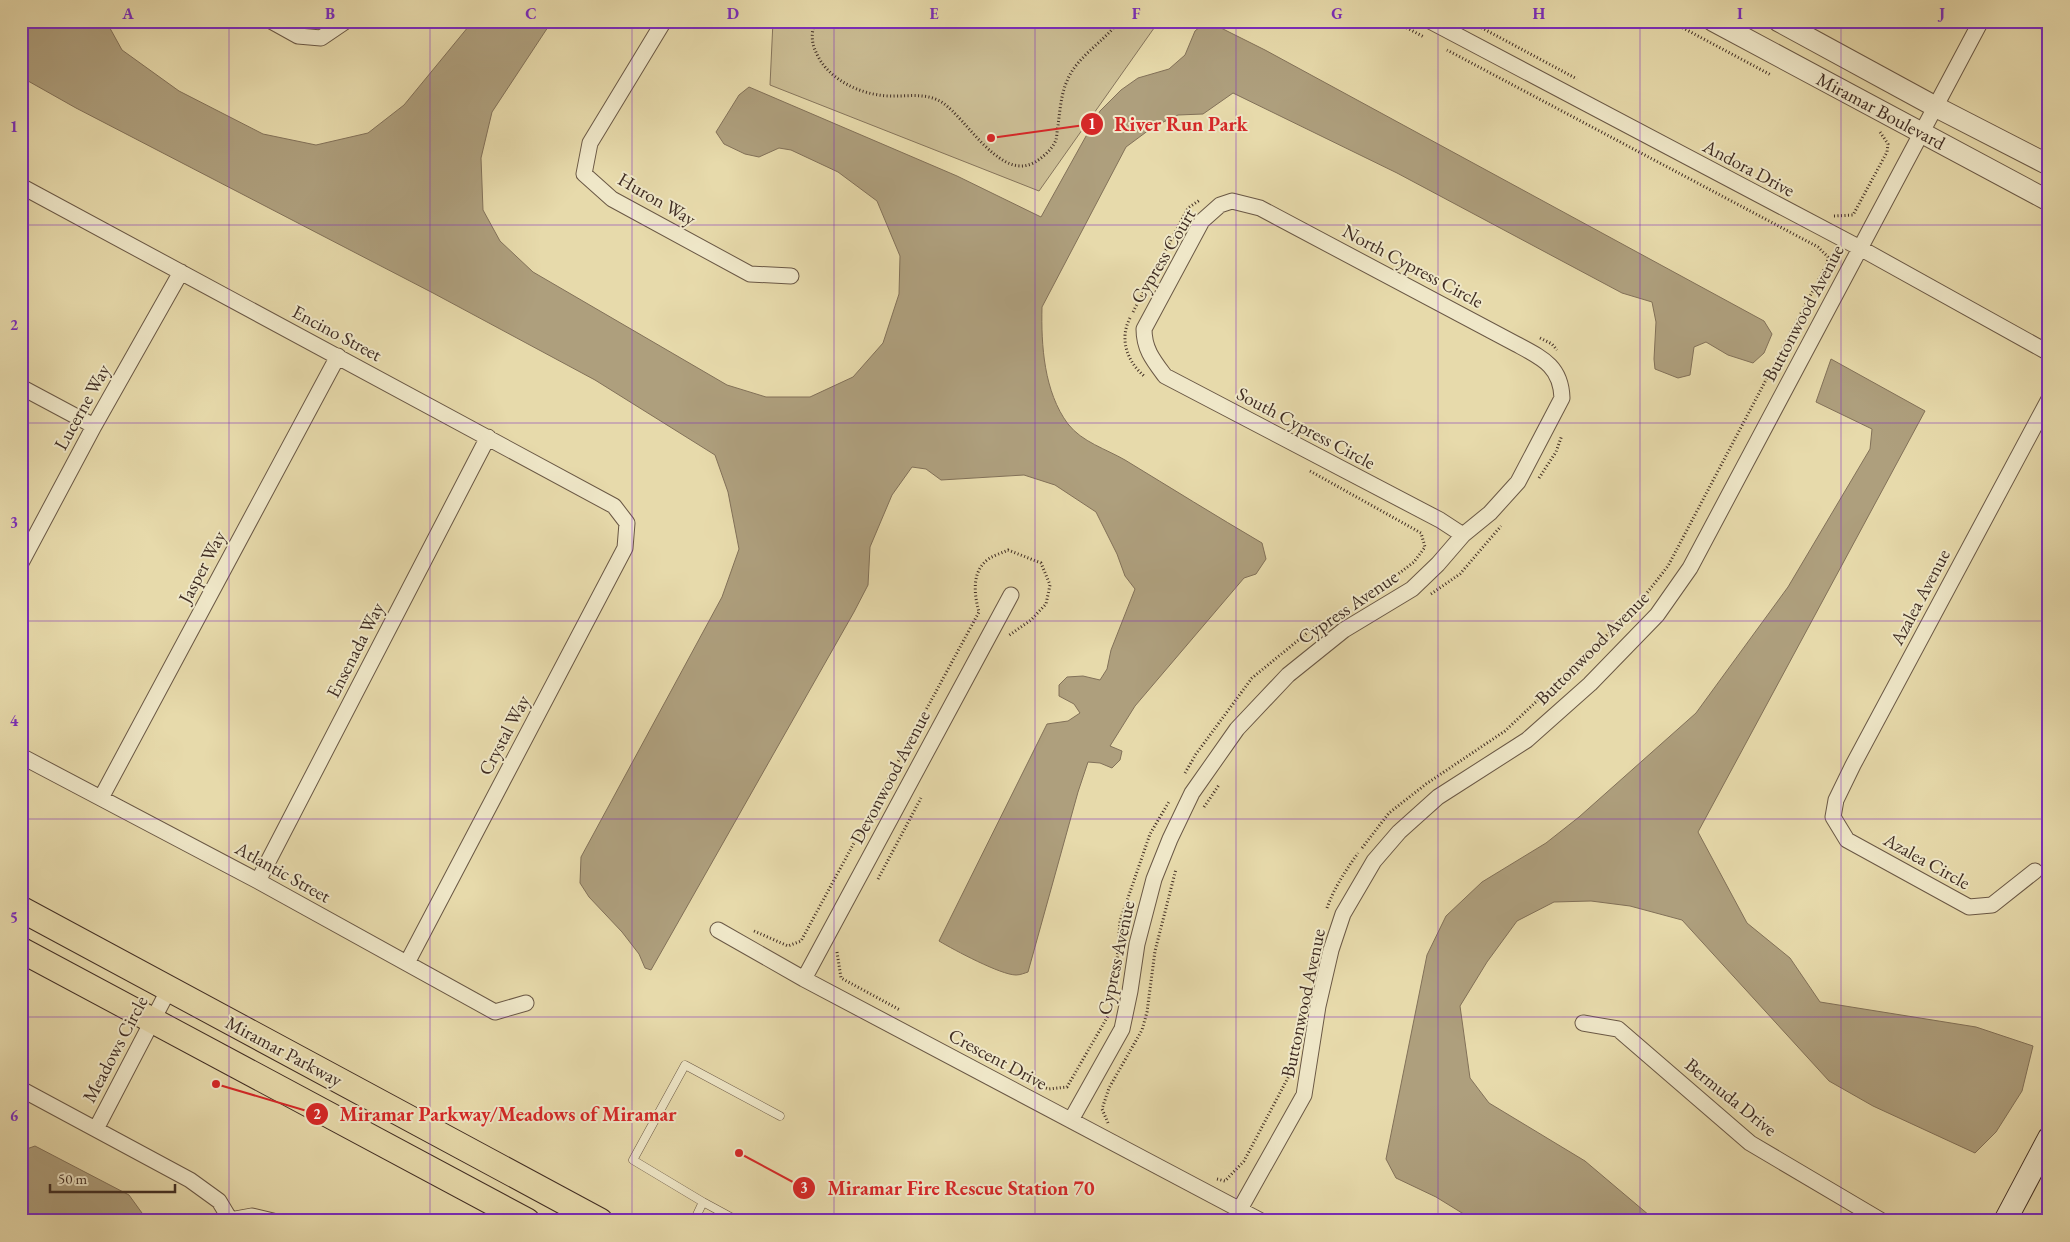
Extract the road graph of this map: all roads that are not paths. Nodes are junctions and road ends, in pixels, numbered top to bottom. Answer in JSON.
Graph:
{"nodes":[{"id":1,"x":271,"y":21,"type":"edge"},
{"id":2,"x":346,"y":21,"type":"edge"},
{"id":3,"x":664,"y":21,"type":"edge"},
{"id":4,"x":1430,"y":21,"type":"edge"},
{"id":5,"x":1713,"y":21,"type":"edge"},
{"id":6,"x":1778,"y":21,"type":"edge"},
{"id":7,"x":1981,"y":21,"type":"edge"},
{"id":8,"x":2043,"y":21,"type":"edge"},
{"id":9,"x":2049,"y":24,"type":"edge"},
{"id":10,"x":1936,"y":107,"type":"junction"},
{"id":11,"x":1922,"y":134,"type":"junction"},
{"id":12,"x":2049,"y":165,"type":"edge"},
{"id":13,"x":21,"y":186,"type":"edge"},
{"id":14,"x":1232,"y":201,"type":"joint"},
{"id":15,"x":2049,"y":201,"type":"edge"},
{"id":16,"x":1860,"y":248,"type":"junction"},
{"id":17,"x":181,"y":272,"type":"junction"},
{"id":18,"x":791,"y":276,"type":"dead end"},
{"id":19,"x":1144,"y":342,"type":"joint"},
{"id":20,"x":2049,"y":353,"type":"edge"},
{"id":21,"x":338,"y":356,"type":"junction"},
{"id":22,"x":1562,"y":384,"type":"joint"},
{"id":23,"x":21,"y":388,"type":"edge"},
{"id":24,"x":2049,"y":399,"type":"edge"},
{"id":25,"x":94,"y":426,"type":"junction"},
{"id":26,"x":488,"y":437,"type":"junction"},
{"id":27,"x":627,"y":523,"type":"joint"},
{"id":28,"x":1463,"y":535,"type":"junction"},
{"id":29,"x":21,"y":563,"type":"edge"},
{"id":30,"x":1011,"y":595,"type":"dead end"},
{"id":31,"x":21,"y":756,"type":"edge"},
{"id":32,"x":101,"y":798,"type":"junction"},
{"id":33,"x":1833,"y":817,"type":"joint"},
{"id":34,"x":2035,"y":871,"type":"dead end"},
{"id":35,"x":258,"y":881,"type":"junction"},
{"id":36,"x":21,"y":909,"type":"edge"},
{"id":37,"x":718,"y":930,"type":"dead end"},
{"id":38,"x":21,"y":950,"type":"edge"},
{"id":39,"x":407,"y":963,"type":"junction"},
{"id":40,"x":804,"y":979,"type":"junction"},
{"id":41,"x":169,"y":989,"type":"junction"},
{"id":42,"x":526,"y":1003,"type":"dead end"},
{"id":43,"x":152,"y":1020,"type":"junction"},
{"id":44,"x":1583,"y":1022,"type":"dead end"},
{"id":45,"x":21,"y":1089,"type":"edge"},
{"id":46,"x":780,"y":1116,"type":"dead end"},
{"id":47,"x":1071,"y":1120,"type":"junction"},
{"id":48,"x":96,"y":1129,"type":"junction"},
{"id":49,"x":2049,"y":1138,"type":"edge"},
{"id":50,"x":703,"y":1202,"type":"junction"},
{"id":51,"x":1240,"y":1209,"type":"junction"},
{"id":52,"x":230,"y":1220,"type":"edge"},
{"id":53,"x":273,"y":1221,"type":"edge"},
{"id":54,"x":527,"y":1221,"type":"edge"},
{"id":55,"x":600,"y":1221,"type":"edge"},
{"id":56,"x":694,"y":1221,"type":"edge"},
{"id":57,"x":738,"y":1221,"type":"edge"},
{"id":58,"x":1261,"y":1221,"type":"edge"},
{"id":59,"x":1882,"y":1221,"type":"edge"},
{"id":60,"x":2004,"y":1221,"type":"edge"}],
"edges":[{"from":1,"to":2,"type":"street"},
{"from":3,"to":18,"type":"street","name":"Huron Way"},
{"from":4,"to":16,"type":"street","name":"Andora Drive"},
{"from":5,"to":11,"type":"street","name":"Miramar Boulevard"},
{"from":6,"to":10,"type":"street","name":"Miramar Boulevard"},
{"from":7,"to":10,"type":"street","name":"Buttonwood Avenue"},
{"from":8,"to":9,"type":"street"},
{"from":10,"to":11,"type":"street","name":"Buttonwood Avenue"},
{"from":10,"to":12,"type":"street","name":"Miramar Boulevard"},
{"from":11,"to":15,"type":"street","name":"Miramar Boulevard"},
{"from":11,"to":16,"type":"street","name":"Buttonwood Avenue"},
{"from":13,"to":17,"type":"street","name":"Encino Street"},
{"from":14,"to":19,"type":"street","name":"Cypress Court"},
{"from":14,"to":22,"type":"street","name":"North Cypress Circle"},
{"from":16,"to":20,"type":"street","name":"Andora Drive"},
{"from":16,"to":51,"type":"street","name":"Buttonwood Avenue"},
{"from":17,"to":21,"type":"street","name":"Encino Street"},
{"from":17,"to":25,"type":"street","name":"Lucerne Way"},
{"from":19,"to":28,"type":"street","name":"South Cypress Circle"},
{"from":21,"to":26,"type":"street","name":"Encino Street"},
{"from":21,"to":32,"type":"street","name":"Jasper Way"},
{"from":22,"to":28,"type":"street","name":"Cypress Avenue"},
{"from":23,"to":25,"type":"street"},
{"from":24,"to":33,"type":"street","name":"Azalea Avenue"},
{"from":25,"to":29,"type":"street","name":"Lucerne Way"},
{"from":26,"to":27,"type":"street","name":"Encino Street"},
{"from":26,"to":35,"type":"street","name":"Ensenada Way"},
{"from":27,"to":39,"type":"street","name":"Crystal Way"},
{"from":28,"to":47,"type":"street","name":"Cypress Avenue"},
{"from":30,"to":40,"type":"street","name":"Devonwood Avenue"},
{"from":31,"to":32,"type":"street","name":"Atlantic Street"},
{"from":32,"to":35,"type":"street","name":"Atlantic Street"},
{"from":33,"to":34,"type":"street","name":"Azalea Circle"},
{"from":35,"to":39,"type":"street","name":"Atlantic Street"},
{"from":36,"to":41,"type":"main road","name":"Miramar Parkway"},
{"from":37,"to":40,"type":"street","name":"Crescent Drive"},
{"from":38,"to":43,"type":"main road","name":"Miramar Parkway"},
{"from":39,"to":42,"type":"street","name":"Atlantic Street"},
{"from":40,"to":47,"type":"street","name":"Crescent Drive"},
{"from":41,"to":43,"type":"street","name":"Meadows Circle"},
{"from":41,"to":55,"type":"main road","name":"Miramar Parkway"},
{"from":43,"to":48,"type":"street","name":"Meadows Circle"},
{"from":43,"to":54,"type":"main road","name":"Miramar Parkway"},
{"from":44,"to":59,"type":"street","name":"Bermuda Drive"},
{"from":45,"to":48,"type":"street"},
{"from":46,"to":50,"type":"lane"},
{"from":47,"to":51,"type":"street","name":"Crescent Drive"},
{"from":48,"to":52,"type":"street"},
{"from":49,"to":60,"type":"main road"},
{"from":50,"to":56,"type":"lane"},
{"from":50,"to":57,"type":"lane"},
{"from":51,"to":58,"type":"street","name":"Crescent Drive"},
{"from":52,"to":53,"type":"street"}]}
